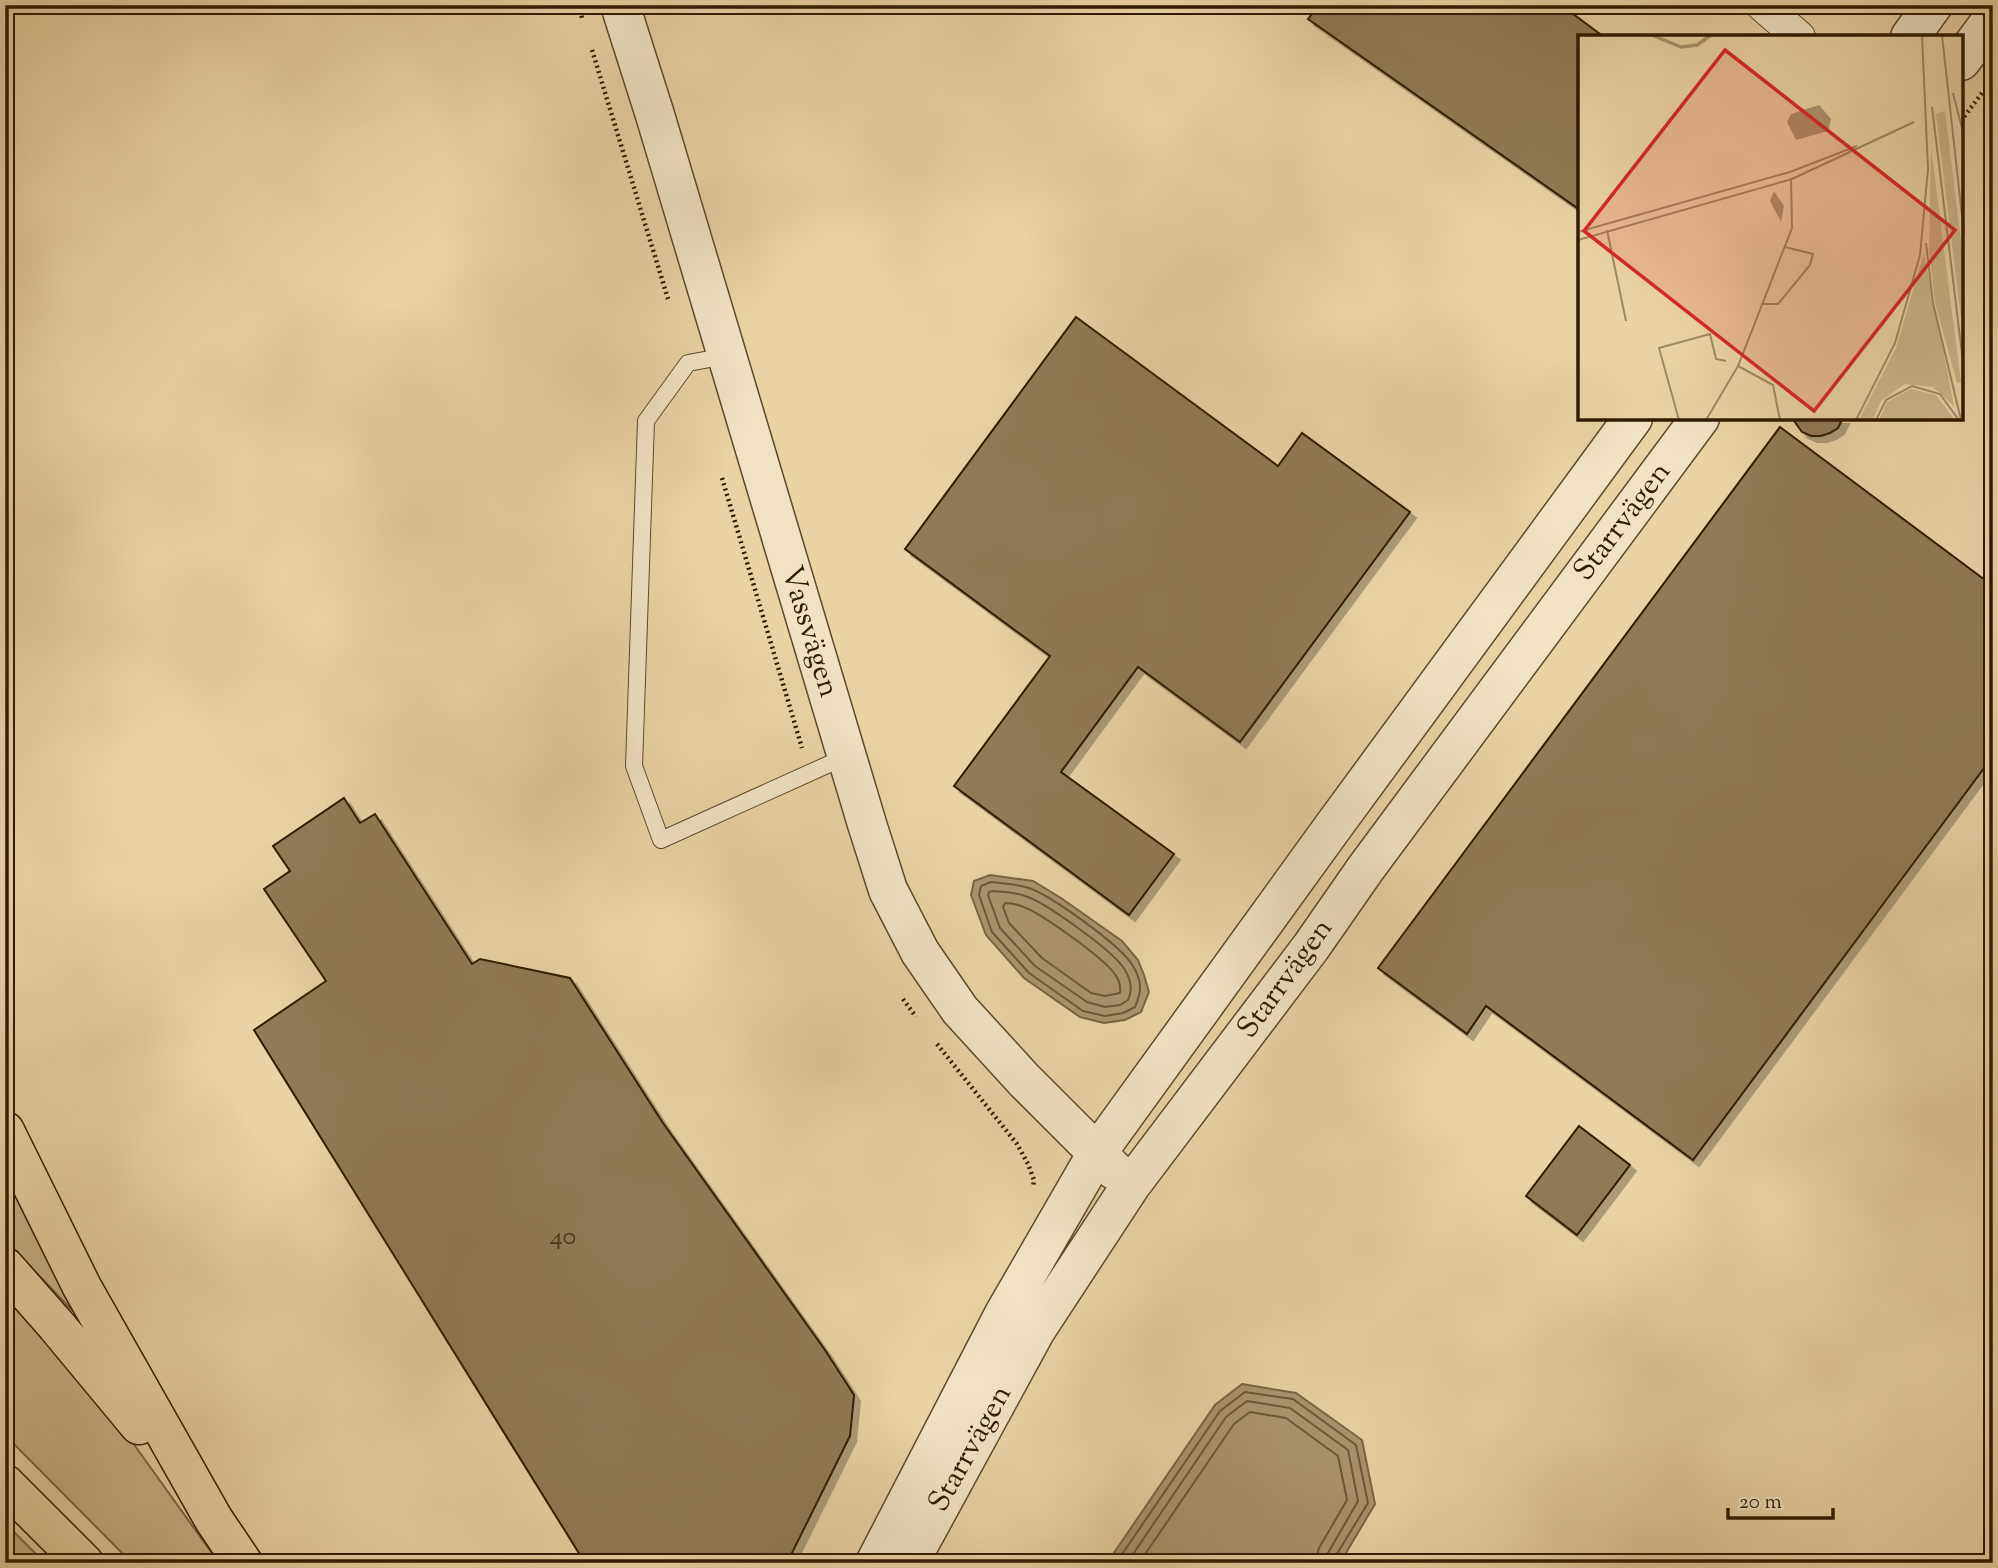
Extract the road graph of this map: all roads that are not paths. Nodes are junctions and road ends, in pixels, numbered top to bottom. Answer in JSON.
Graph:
{"nodes":[{"id":1,"x":620,"y":5,"type":"edge"},
{"id":2,"x":1762,"y":5,"type":"edge"},
{"id":3,"x":1933,"y":5,"type":"edge"},
{"id":4,"x":1993,"y":18,"type":"edge"},
{"id":5,"x":1797,"y":35,"type":"edge"},
{"id":6,"x":1911,"y":35,"type":"edge"},
{"id":7,"x":1973,"y":75,"type":"edge"},
{"id":8,"x":726,"y":356,"type":"junction"},
{"id":9,"x":1632,"y":420,"type":"edge"},
{"id":10,"x":1688,"y":423,"type":"edge"},
{"id":11,"x":847,"y":756,"type":"junction"},
{"id":12,"x":1268,"y":916,"type":"junction"},
{"id":13,"x":1311,"y":947,"type":"junction"},
{"id":14,"x":5,"y":1131,"type":"edge"},
{"id":15,"x":1097,"y":1153,"type":"junction"},
{"id":16,"x":1131,"y":1185,"type":"junction"},
{"id":17,"x":5,"y":1268,"type":"edge"},
{"id":18,"x":5,"y":1484,"type":"edge"},
{"id":19,"x":214,"y":1520,"type":"junction"},
{"id":20,"x":85,"y":1563,"type":"edge"},
{"id":21,"x":243,"y":1563,"type":"edge"},
{"id":22,"x":875,"y":1563,"type":"edge"},
{"id":23,"x":909,"y":1563,"type":"edge"}],
"edges":[{"from":1,"to":8,"type":"street","name":"Vassvägen"},
{"from":2,"to":5,"type":"street"},
{"from":3,"to":6,"type":"street"},
{"from":4,"to":7,"type":"street"},
{"from":8,"to":11,"type":"street","name":"Vassvägen"},
{"from":8,"to":11,"type":"lane"},
{"from":9,"to":12,"type":"street","name":"Starrvägen"},
{"from":10,"to":13,"type":"street","name":"Starrvägen"},
{"from":11,"to":15,"type":"street","name":"Vassvägen"},
{"from":12,"to":13,"type":"street"},
{"from":12,"to":15,"type":"street","name":"Starrvägen"},
{"from":13,"to":16,"type":"street","name":"Starrvägen"},
{"from":14,"to":19,"type":"highway"},
{"from":15,"to":16,"type":"street","name":"Vassvägen"},
{"from":15,"to":22,"type":"street","name":"Starrvägen"},
{"from":16,"to":23,"type":"street","name":"Starrvägen"},
{"from":17,"to":19,"type":"highway"},
{"from":18,"to":20,"type":"highway"},
{"from":19,"to":21,"type":"highway"}]}
